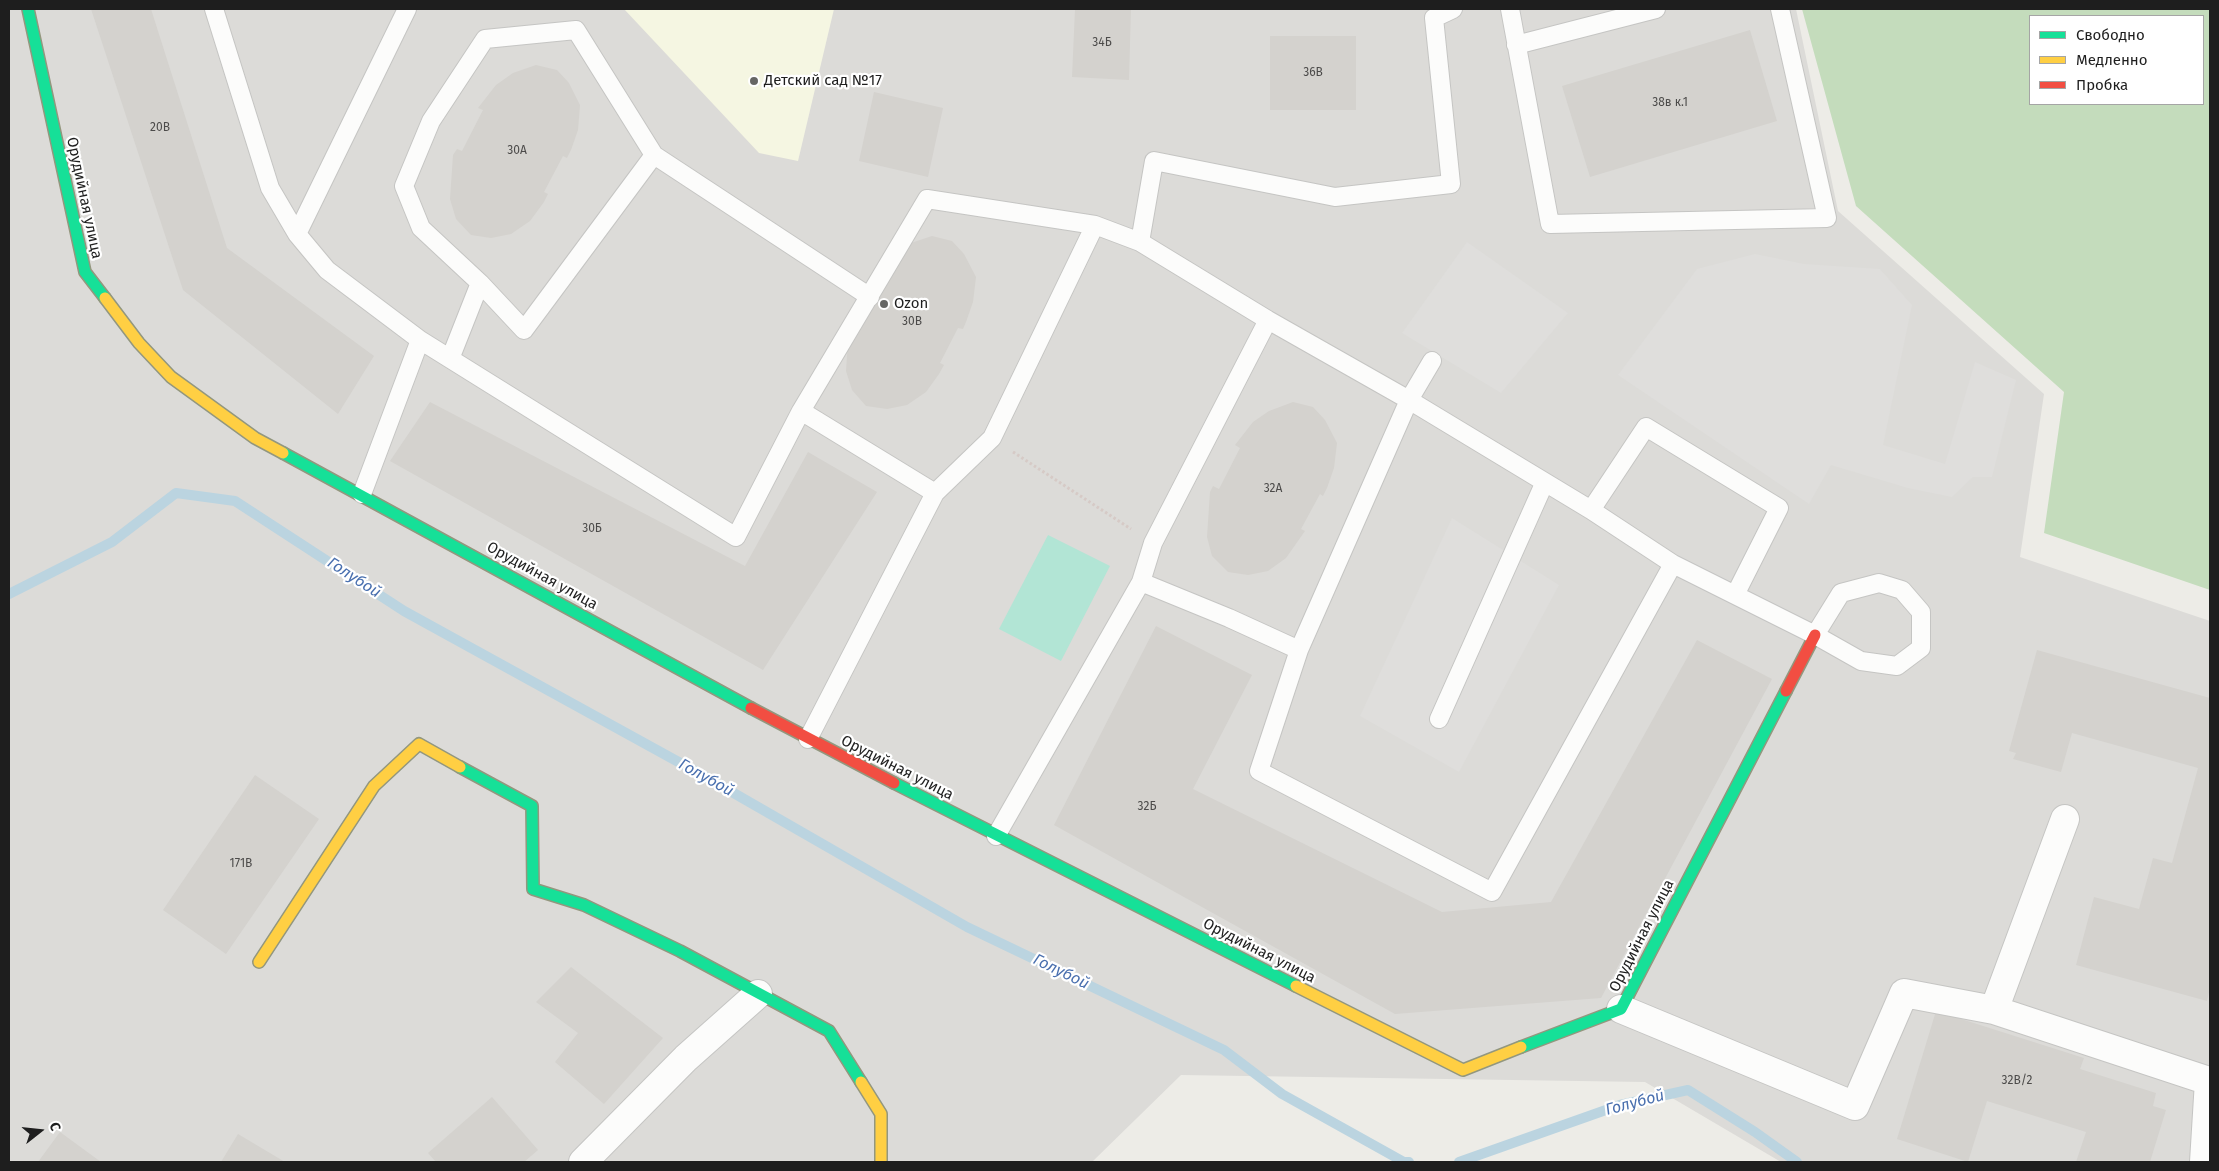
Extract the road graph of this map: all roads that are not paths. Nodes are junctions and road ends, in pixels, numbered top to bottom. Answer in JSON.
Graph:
{"nodes":[{"id":1,"x":28,"y":9,"type":"edge"},
{"id":2,"x":214,"y":9,"type":"edge"},
{"id":3,"x":407,"y":9,"type":"edge"},
{"id":4,"x":1453,"y":9,"type":"edge"},
{"id":5,"x":1510,"y":9,"type":"edge"},
{"id":6,"x":1656,"y":9,"type":"edge"},
{"id":7,"x":1780,"y":9,"type":"edge"},
{"id":8,"x":1516,"y":45,"type":"junction"},
{"id":9,"x":654,"y":155,"type":"junction"},
{"id":10,"x":1095,"y":225,"type":"junction"},
{"id":11,"x":297,"y":234,"type":"junction"},
{"id":12,"x":1140,"y":242,"type":"junction"},
{"id":13,"x":480,"y":283,"type":"junction"},
{"id":14,"x":870,"y":297,"type":"junction"},
{"id":15,"x":1268,"y":320,"type":"junction"},
{"id":16,"x":420,"y":340,"type":"junction"},
{"id":17,"x":450,"y":359,"type":"junction"},
{"id":18,"x":1432,"y":361,"type":"dead end"},
{"id":19,"x":1409,"y":400,"type":"junction"},
{"id":20,"x":801,"y":411,"type":"junction"},
{"id":21,"x":1544,"y":484,"type":"junction"},
{"id":22,"x":935,"y":493,"type":"junction"},
{"id":23,"x":362,"y":494,"type":"junction"},
{"id":24,"x":1591,"y":510,"type":"junction"},
{"id":25,"x":1673,"y":564,"type":"junction"},
{"id":26,"x":1141,"y":582,"type":"junction"},
{"id":27,"x":1735,"y":595,"type":"junction"},
{"id":28,"x":1815,"y":635,"type":"junction"},
{"id":29,"x":1299,"y":650,"type":"junction"},
{"id":30,"x":1439,"y":719,"type":"dead end"},
{"id":31,"x":808,"y":739,"type":"junction"},
{"id":32,"x":2065,"y":819,"type":"dead end"},
{"id":33,"x":996,"y":836,"type":"junction"},
{"id":34,"x":259,"y":962,"type":"dead end"},
{"id":35,"x":758,"y":994,"type":"junction"},
{"id":36,"x":1621,"y":1009,"type":"junction"},
{"id":37,"x":1994,"y":1010,"type":"junction"},
{"id":38,"x":583,"y":1162,"type":"edge"},
{"id":39,"x":881,"y":1162,"type":"edge"},
{"id":40,"x":2204,"y":1162,"type":"edge"}],
"edges":[{"from":1,"to":23,"type":"street","name":"Орудийная улица"},
{"from":2,"to":11,"type":"lane"},
{"from":3,"to":11,"type":"lane"},
{"from":4,"to":12,"type":"lane"},
{"from":5,"to":8,"type":"lane"},
{"from":6,"to":8,"type":"lane"},
{"from":7,"to":8,"type":"lane"},
{"from":9,"to":13,"type":"lane"},
{"from":9,"to":13,"type":"lane"},
{"from":9,"to":14,"type":"lane"},
{"from":10,"to":12,"type":"lane"},
{"from":10,"to":14,"type":"lane"},
{"from":10,"to":22,"type":"lane"},
{"from":11,"to":16,"type":"lane"},
{"from":12,"to":15,"type":"lane"},
{"from":13,"to":17,"type":"lane"},
{"from":14,"to":20,"type":"lane"},
{"from":15,"to":19,"type":"lane"},
{"from":15,"to":26,"type":"lane"},
{"from":16,"to":17,"type":"lane"},
{"from":16,"to":23,"type":"lane"},
{"from":17,"to":20,"type":"lane"},
{"from":18,"to":19,"type":"lane"},
{"from":19,"to":21,"type":"lane"},
{"from":19,"to":29,"type":"lane"},
{"from":20,"to":22,"type":"lane"},
{"from":21,"to":24,"type":"lane"},
{"from":21,"to":30,"type":"lane"},
{"from":22,"to":31,"type":"lane"},
{"from":23,"to":31,"type":"street","name":"Орудийная улица"},
{"from":24,"to":25,"type":"lane"},
{"from":24,"to":27,"type":"lane"},
{"from":25,"to":27,"type":"lane"},
{"from":25,"to":29,"type":"lane"},
{"from":26,"to":29,"type":"lane"},
{"from":26,"to":33,"type":"lane"},
{"from":27,"to":28,"type":"lane"},
{"from":28,"to":28,"type":"lane"},
{"from":28,"to":36,"type":"street","name":"Орудийная улица"},
{"from":31,"to":33,"type":"street","name":"Орудийная улица"},
{"from":32,"to":37,"type":"street"},
{"from":33,"to":36,"type":"street","name":"Орудийная улица"},
{"from":34,"to":35,"type":"street"},
{"from":35,"to":38,"type":"street"},
{"from":35,"to":39,"type":"street"},
{"from":36,"to":37,"type":"street"},
{"from":37,"to":40,"type":"street"}]}
